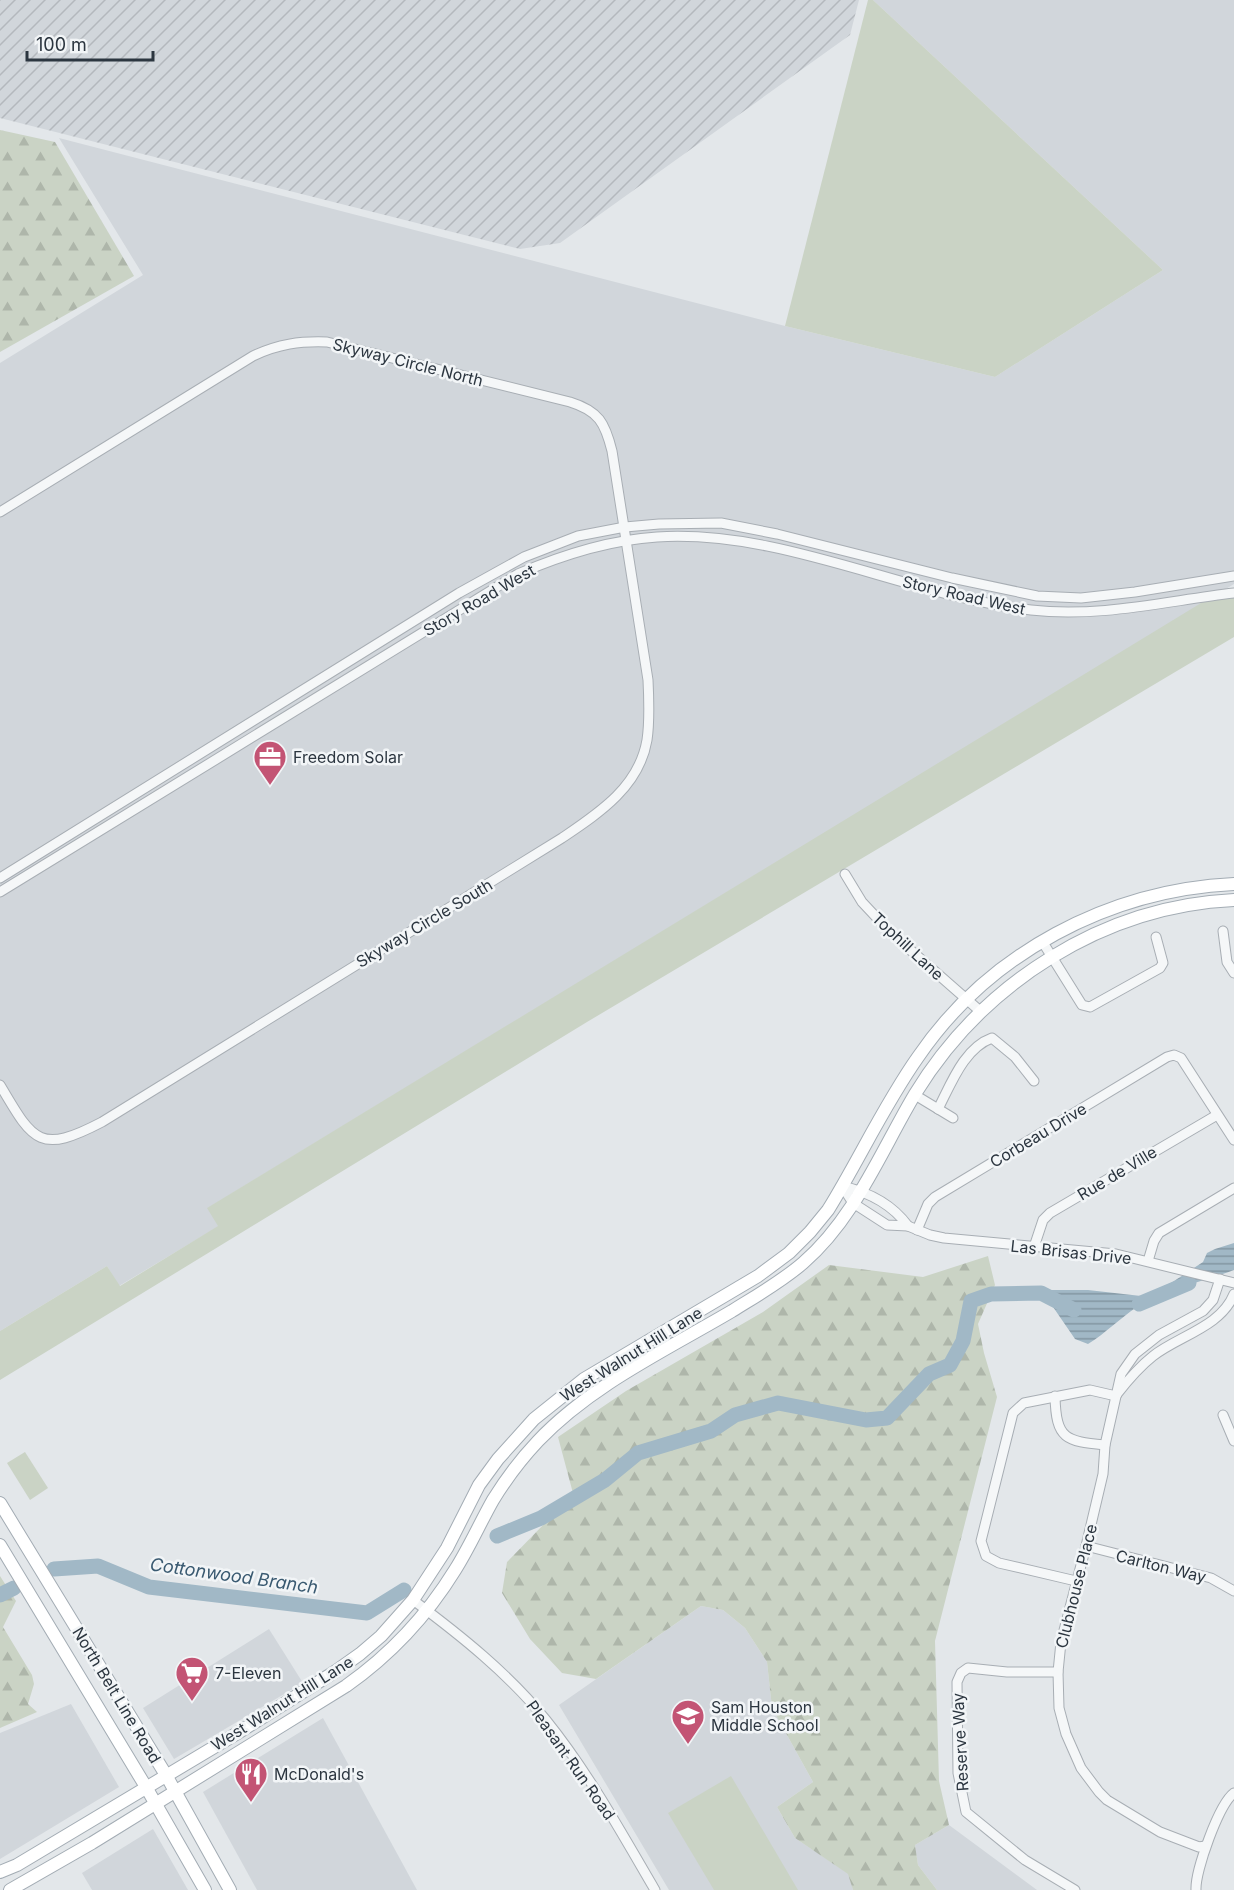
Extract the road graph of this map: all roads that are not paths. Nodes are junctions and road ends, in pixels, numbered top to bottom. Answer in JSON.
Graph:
{"nodes":[{"id":1,"x":0,"y":512,"type":"edge"},
{"id":2,"x":625,"y":527,"type":"junction"},
{"id":3,"x":627,"y":541,"type":"junction"},
{"id":4,"x":1234,"y":576,"type":"edge"},
{"id":5,"x":1234,"y":593,"type":"edge"},
{"id":6,"x":443,"y":604,"type":"junction"},
{"id":7,"x":450,"y":616,"type":"junction"},
{"id":8,"x":365,"y":652,"type":"junction"},
{"id":9,"x":377,"y":660,"type":"junction"},
{"id":10,"x":845,"y":874,"type":"dead end"},
{"id":11,"x":0,"y":878,"type":"edge"},
{"id":12,"x":1234,"y":884,"type":"edge"},
{"id":13,"x":1215,"y":885,"type":"junction"},
{"id":14,"x":0,"y":892,"type":"edge"},
{"id":15,"x":1234,"y":900,"type":"edge"},
{"id":16,"x":1155,"y":912,"type":"junction"},
{"id":17,"x":1223,"y":931,"type":"dead end"},
{"id":18,"x":1155,"y":937,"type":"dead end"},
{"id":19,"x":1042,"y":941,"type":"junction"},
{"id":20,"x":1052,"y":956,"type":"junction"},
{"id":21,"x":1234,"y":973,"type":"edge"},
{"id":22,"x":966,"y":999,"type":"junction"},
{"id":23,"x":980,"y":1011,"type":"junction"},
{"id":24,"x":1034,"y":1082,"type":"dead end"},
{"id":25,"x":0,"y":1085,"type":"edge"},
{"id":26,"x":915,"y":1095,"type":"junction"},
{"id":27,"x":938,"y":1109,"type":"junction"},
{"id":28,"x":1217,"y":1115,"type":"junction"},
{"id":29,"x":952,"y":1118,"type":"dead end"},
{"id":30,"x":1234,"y":1140,"type":"edge"},
{"id":31,"x":843,"y":1186,"type":"junction"},
{"id":32,"x":1234,"y":1188,"type":"edge"},
{"id":33,"x":862,"y":1190,"type":"junction"},
{"id":34,"x":853,"y":1203,"type":"junction"},
{"id":35,"x":912,"y":1228,"type":"junction"},
{"id":36,"x":1034,"y":1246,"type":"junction"},
{"id":37,"x":1148,"y":1261,"type":"junction"},
{"id":38,"x":1220,"y":1279,"type":"junction"},
{"id":39,"x":1234,"y":1283,"type":"edge"},
{"id":40,"x":1234,"y":1294,"type":"edge"},
{"id":41,"x":1055,"y":1396,"type":"junction"},
{"id":42,"x":1116,"y":1396,"type":"junction"},
{"id":43,"x":1223,"y":1415,"type":"dead end"},
{"id":44,"x":1234,"y":1441,"type":"edge"},
{"id":45,"x":1105,"y":1445,"type":"junction"},
{"id":46,"x":479,"y":1485,"type":"junction"},
{"id":47,"x":495,"y":1497,"type":"junction"},
{"id":48,"x":0,"y":1503,"type":"edge"},
{"id":49,"x":469,"y":1504,"type":"junction"},
{"id":50,"x":485,"y":1514,"type":"junction"},
{"id":51,"x":0,"y":1545,"type":"edge"},
{"id":52,"x":1086,"y":1546,"type":"junction"},
{"id":53,"x":1076,"y":1581,"type":"junction"},
{"id":54,"x":1234,"y":1590,"type":"edge"},
{"id":55,"x":58,"y":1599,"type":"junction"},
{"id":56,"x":413,"y":1600,"type":"junction"},
{"id":57,"x":40,"y":1610,"type":"junction"},
{"id":58,"x":427,"y":1611,"type":"junction"},
{"id":59,"x":1058,"y":1672,"type":"junction"},
{"id":60,"x":294,"y":1697,"type":"junction"},
{"id":61,"x":304,"y":1712,"type":"junction"},
{"id":62,"x":166,"y":1775,"type":"junction"},
{"id":63,"x":146,"y":1787,"type":"junction"},
{"id":64,"x":175,"y":1792,"type":"junction"},
{"id":65,"x":1234,"y":1793,"type":"edge"},
{"id":66,"x":156,"y":1803,"type":"junction"},
{"id":67,"x":1205,"y":1846,"type":"junction"},
{"id":68,"x":0,"y":1872,"type":"edge"},
{"id":69,"x":10,"y":1890,"type":"edge"},
{"id":70,"x":205,"y":1890,"type":"edge"},
{"id":71,"x":230,"y":1890,"type":"edge"},
{"id":72,"x":655,"y":1890,"type":"edge"},
{"id":73,"x":1075,"y":1890,"type":"edge"},
{"id":74,"x":1196,"y":1890,"type":"edge"}],
"edges":[{"from":1,"to":2,"type":"street","name":"Skyway Circle North"},
{"from":2,"to":3,"type":"street","name":"Skyway Circle South"},
{"from":2,"to":4,"type":"street","name":"Story Road West"},
{"from":2,"to":6,"type":"street","name":"Story Road West"},
{"from":3,"to":5,"type":"street","name":"Story Road West"},
{"from":3,"to":7,"type":"street","name":"Story Road West"},
{"from":3,"to":25,"type":"street","name":"Skyway Circle South"},
{"from":6,"to":7,"type":"street"},
{"from":6,"to":8,"type":"street","name":"Story Road West"},
{"from":7,"to":9,"type":"street","name":"Story Road West"},
{"from":8,"to":9,"type":"street"},
{"from":8,"to":11,"type":"street","name":"Story Road West"},
{"from":9,"to":14,"type":"street","name":"Story Road West"},
{"from":10,"to":22,"type":"street","name":"Tophill Lane"},
{"from":12,"to":13,"type":"main road","name":"West Walnut Hill Lane"},
{"from":13,"to":16,"type":"main road"},
{"from":13,"to":19,"type":"main road","name":"West Walnut Hill Lane"},
{"from":15,"to":16,"type":"main road","name":"West Walnut Hill Lane"},
{"from":16,"to":20,"type":"main road","name":"West Walnut Hill Lane"},
{"from":17,"to":21,"type":"street"},
{"from":18,"to":20,"type":"street"},
{"from":19,"to":20,"type":"street"},
{"from":19,"to":22,"type":"main road","name":"West Walnut Hill Lane"},
{"from":20,"to":23,"type":"main road","name":"West Walnut Hill Lane"},
{"from":22,"to":23,"type":"street","name":"Tophill Lane"},
{"from":22,"to":31,"type":"main road","name":"West Walnut Hill Lane"},
{"from":23,"to":26,"type":"main road","name":"West Walnut Hill Lane"},
{"from":24,"to":27,"type":"street"},
{"from":26,"to":27,"type":"street"},
{"from":26,"to":33,"type":"main road","name":"West Walnut Hill Lane"},
{"from":27,"to":29,"type":"street"},
{"from":28,"to":30,"type":"street"},
{"from":28,"to":35,"type":"street","name":"Corbeau Drive"},
{"from":28,"to":36,"type":"street","name":"Rue de Ville"},
{"from":31,"to":33,"type":"street","name":"Las Brisas Drive"},
{"from":31,"to":34,"type":"street","name":"Las Brisas Drive"},
{"from":31,"to":46,"type":"main road","name":"West Walnut Hill Lane"},
{"from":32,"to":37,"type":"street"},
{"from":33,"to":34,"type":"main road","name":"West Walnut Hill Lane"},
{"from":33,"to":35,"type":"street","name":"Las Brisas Drive"},
{"from":34,"to":35,"type":"street","name":"Las Brisas Drive"},
{"from":34,"to":47,"type":"main road","name":"West Walnut Hill Lane"},
{"from":35,"to":36,"type":"street","name":"Las Brisas Drive"},
{"from":36,"to":37,"type":"street","name":"Las Brisas Drive"},
{"from":37,"to":38,"type":"street","name":"Las Brisas Drive"},
{"from":38,"to":39,"type":"street","name":"Las Brisas Drive"},
{"from":38,"to":42,"type":"street","name":"Clubhouse Place"},
{"from":40,"to":42,"type":"street","name":"Clubhouse Place"},
{"from":41,"to":42,"type":"street"},
{"from":41,"to":45,"type":"street"},
{"from":41,"to":53,"type":"street"},
{"from":42,"to":45,"type":"street","name":"Clubhouse Place"},
{"from":43,"to":44,"type":"street"},
{"from":45,"to":52,"type":"street","name":"Clubhouse Place"},
{"from":46,"to":47,"type":"main road"},
{"from":46,"to":49,"type":"main road","name":"West Walnut Hill Lane"},
{"from":47,"to":50,"type":"main road","name":"West Walnut Hill Lane"},
{"from":48,"to":55,"type":"main road","name":"North Belt Line Road"},
{"from":49,"to":50,"type":"main road"},
{"from":49,"to":56,"type":"main road","name":"West Walnut Hill Lane"},
{"from":50,"to":58,"type":"main road","name":"West Walnut Hill Lane"},
{"from":51,"to":57,"type":"main road","name":"North Belt Line Road"},
{"from":52,"to":53,"type":"street","name":"Clubhouse Place"},
{"from":52,"to":54,"type":"street","name":"Carlton Way"},
{"from":53,"to":59,"type":"street","name":"Clubhouse Place"},
{"from":55,"to":57,"type":"main road"},
{"from":55,"to":62,"type":"main road","name":"North Belt Line Road"},
{"from":56,"to":58,"type":"street","name":"Pleasant Run Road"},
{"from":56,"to":60,"type":"main road","name":"West Walnut Hill Lane"},
{"from":57,"to":63,"type":"main road","name":"North Belt Line Road"},
{"from":58,"to":61,"type":"main road","name":"West Walnut Hill Lane"},
{"from":58,"to":72,"type":"street","name":"Pleasant Run Road"},
{"from":59,"to":67,"type":"street","name":"Clubhouse Place"},
{"from":59,"to":73,"type":"street","name":"Reserve Way"},
{"from":60,"to":61,"type":"main road"},
{"from":60,"to":62,"type":"main road","name":"West Walnut Hill Lane"},
{"from":61,"to":64,"type":"main road","name":"West Walnut Hill Lane"},
{"from":62,"to":63,"type":"main road","name":"West Walnut Hill Lane"},
{"from":62,"to":64,"type":"main road","name":"North Belt Line Road"},
{"from":63,"to":66,"type":"main road","name":"North Belt Line Road"},
{"from":63,"to":68,"type":"main road","name":"West Walnut Hill Lane"},
{"from":64,"to":66,"type":"main road","name":"West Walnut Hill Lane"},
{"from":64,"to":71,"type":"main road","name":"North Belt Line Road"},
{"from":65,"to":67,"type":"street"},
{"from":66,"to":69,"type":"main road","name":"West Walnut Hill Lane"},
{"from":66,"to":70,"type":"main road","name":"North Belt Line Road"},
{"from":67,"to":74,"type":"street"}]}
